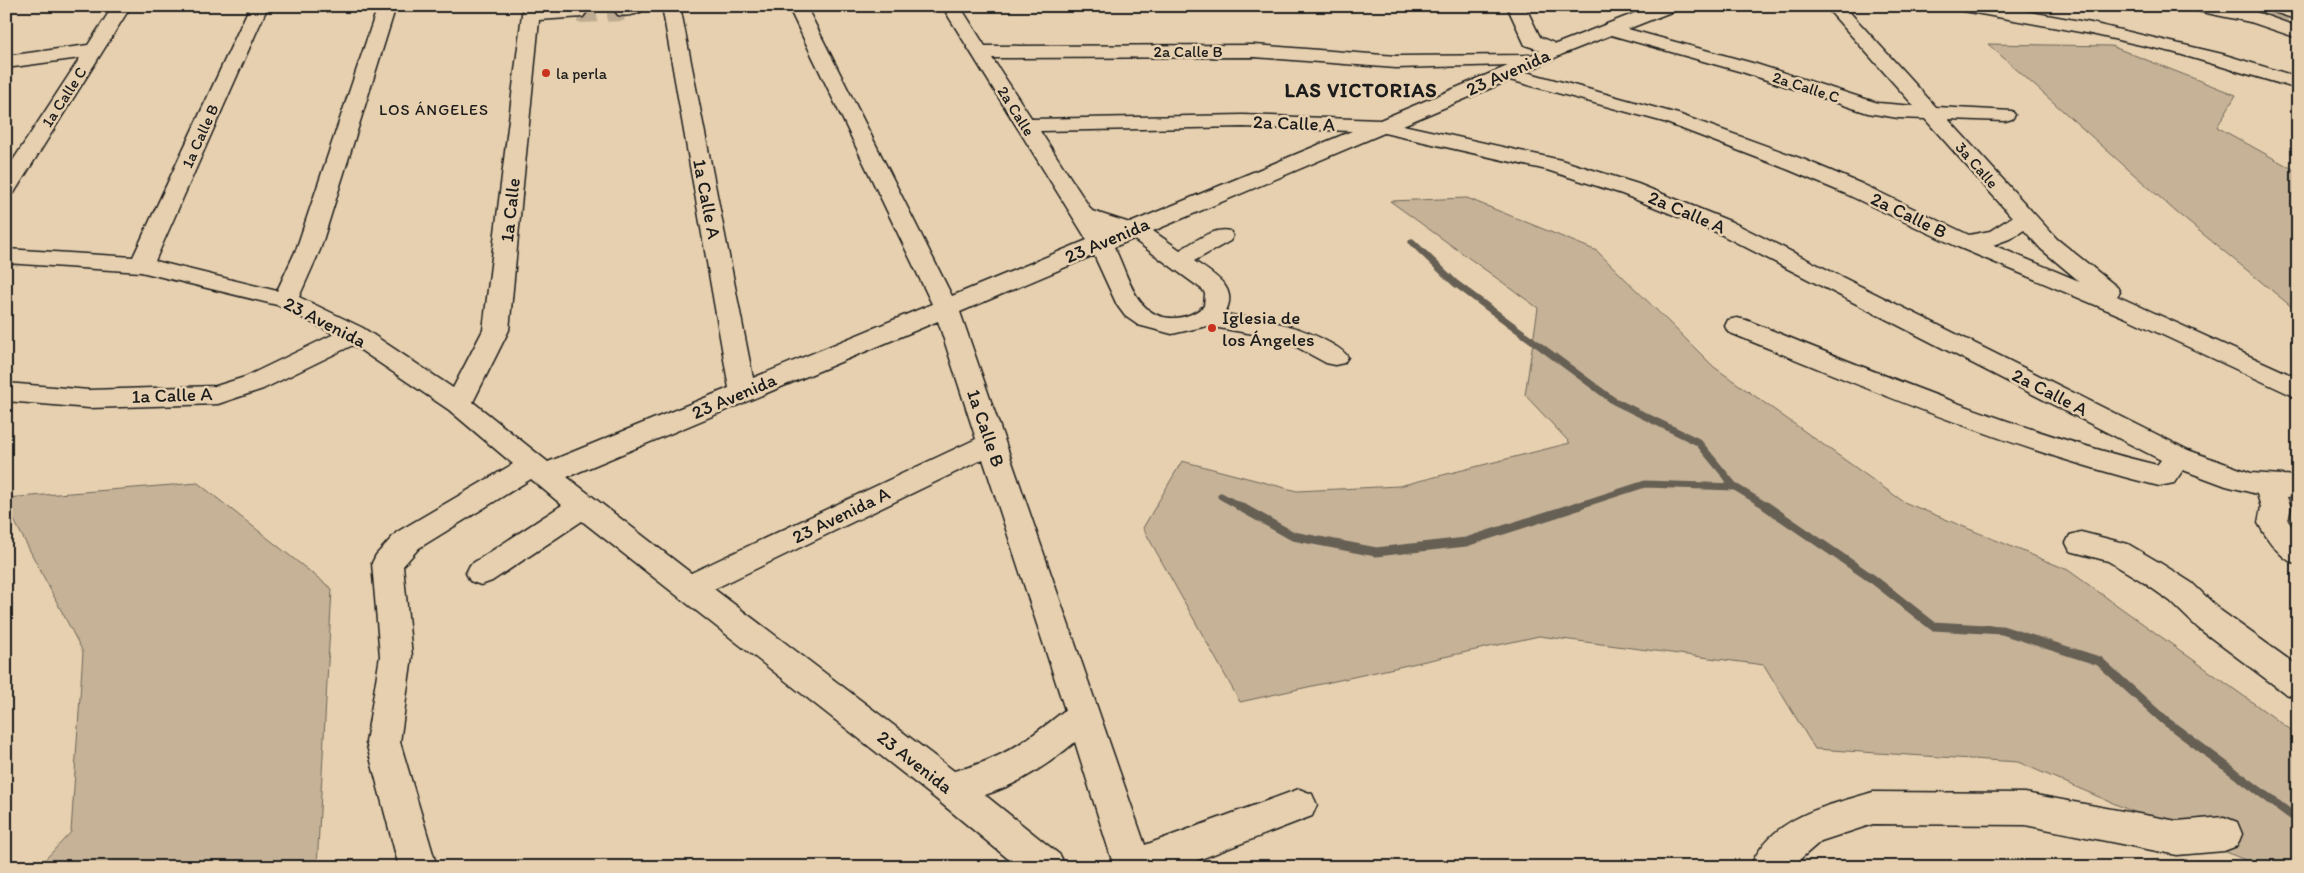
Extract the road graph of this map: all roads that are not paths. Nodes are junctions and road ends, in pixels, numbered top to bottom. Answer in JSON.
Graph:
{"nodes":[{"id":1,"x":122,"y":6,"type":"edge"},
{"id":2,"x":259,"y":6,"type":"edge"},
{"id":3,"x":387,"y":6,"type":"edge"},
{"id":4,"x":671,"y":6,"type":"edge"},
{"id":5,"x":798,"y":6,"type":"edge"},
{"id":6,"x":951,"y":6,"type":"edge"},
{"id":7,"x":1516,"y":6,"type":"edge"},
{"id":8,"x":1670,"y":6,"type":"edge"},
{"id":9,"x":1834,"y":6,"type":"edge"},
{"id":10,"x":1964,"y":6,"type":"edge"},
{"id":11,"x":2198,"y":6,"type":"edge"},
{"id":12,"x":2221,"y":6,"type":"edge"},
{"id":13,"x":2274,"y":6,"type":"edge"},
{"id":14,"x":532,"y":11,"type":"edge"},
{"id":15,"x":577,"y":14,"type":"tunnel mouth"},
{"id":16,"x":2298,"y":15,"type":"edge"},
{"id":17,"x":2250,"y":16,"type":"junction"},
{"id":18,"x":1625,"y":19,"type":"edge"},
{"id":19,"x":2298,"y":26,"type":"edge"},
{"id":20,"x":2298,"y":33,"type":"edge"},
{"id":21,"x":94,"y":50,"type":"junction"},
{"id":22,"x":980,"y":52,"type":"junction"},
{"id":23,"x":1548,"y":54,"type":"junction"},
{"id":24,"x":6,"y":62,"type":"edge"},
{"id":25,"x":1396,"y":62,"type":"junction"},
{"id":26,"x":1507,"y":73,"type":"junction"},
{"id":27,"x":2298,"y":83,"type":"edge"},
{"id":28,"x":1455,"y":95,"type":"junction"},
{"id":29,"x":1931,"y":113,"type":"junction"},
{"id":30,"x":2005,"y":115,"type":"dead end"},
{"id":31,"x":1026,"y":125,"type":"junction"},
{"id":32,"x":1380,"y":126,"type":"junction"},
{"id":33,"x":6,"y":188,"type":"edge"},
{"id":34,"x":1082,"y":215,"type":"junction"},
{"id":35,"x":2024,"y":218,"type":"junction"},
{"id":36,"x":1132,"y":230,"type":"junction"},
{"id":37,"x":1222,"y":236,"type":"dead end"},
{"id":38,"x":1966,"y":242,"type":"junction"},
{"id":39,"x":1100,"y":243,"type":"junction"},
{"id":40,"x":6,"y":256,"type":"edge"},
{"id":41,"x":1179,"y":260,"type":"junction"},
{"id":42,"x":141,"y":265,"type":"junction"},
{"id":43,"x":285,"y":300,"type":"junction"},
{"id":44,"x":946,"y":308,"type":"junction"},
{"id":45,"x":2133,"y":312,"type":"junction"},
{"id":46,"x":1204,"y":318,"type":"junction"},
{"id":47,"x":1737,"y":326,"type":"dead end"},
{"id":48,"x":354,"y":334,"type":"junction"},
{"id":49,"x":1335,"y":357,"type":"dead end"},
{"id":50,"x":2298,"y":389,"type":"edge"},
{"id":51,"x":6,"y":392,"type":"edge"},
{"id":52,"x":743,"y":392,"type":"junction"},
{"id":53,"x":458,"y":404,"type":"junction"},
{"id":54,"x":992,"y":443,"type":"junction"},
{"id":55,"x":2178,"y":457,"type":"junction"},
{"id":56,"x":539,"y":470,"type":"junction"},
{"id":57,"x":2268,"y":486,"type":"junction"},
{"id":58,"x":2298,"y":486,"type":"edge"},
{"id":59,"x":583,"y":506,"type":"junction"},
{"id":60,"x":2081,"y":543,"type":"dead end"},
{"id":61,"x":2298,"y":554,"type":"edge"},
{"id":62,"x":481,"y":573,"type":"dead end"},
{"id":63,"x":690,"y":587,"type":"junction"},
{"id":64,"x":2298,"y":684,"type":"edge"},
{"id":65,"x":1083,"y":715,"type":"junction"},
{"id":66,"x":949,"y":788,"type":"junction"},
{"id":67,"x":1299,"y":805,"type":"dead end"},
{"id":68,"x":2224,"y":834,"type":"dead end"},
{"id":69,"x":1133,"y":866,"type":"edge"},
{"id":70,"x":418,"y":867,"type":"edge"},
{"id":71,"x":1047,"y":867,"type":"edge"},
{"id":72,"x":1769,"y":867,"type":"edge"}],
"edges":[{"from":1,"to":21,"type":"main road","name":"1a Calle C"},
{"from":2,"to":42,"type":"main road","name":"1a Calle B"},
{"from":3,"to":43,"type":"main road"},
{"from":4,"to":52,"type":"main road","name":"1a Calle A"},
{"from":5,"to":44,"type":"main road","name":"1a Calle B"},
{"from":6,"to":22,"type":"main road","name":"2a Calle"},
{"from":7,"to":23,"type":"main road"},
{"from":8,"to":18,"type":"main road","name":"23 Avenida"},
{"from":9,"to":29,"type":"main road","name":"3a Calle"},
{"from":10,"to":27,"type":"main road"},
{"from":11,"to":17,"type":"main road"},
{"from":12,"to":17,"type":"main road"},
{"from":13,"to":16,"type":"main road"},
{"from":14,"to":15,"type":"main road"},
{"from":14,"to":53,"type":"main road","name":"1a Calle"},
{"from":17,"to":19,"type":"main road"},
{"from":17,"to":20,"type":"main road"},
{"from":18,"to":23,"type":"main road","name":"23 Avenida"},
{"from":18,"to":29,"type":"main road","name":"2a Calle C"},
{"from":21,"to":24,"type":"main road"},
{"from":21,"to":33,"type":"main road","name":"1a Calle C"},
{"from":22,"to":25,"type":"main road","name":"2a Calle B"},
{"from":22,"to":31,"type":"main road","name":"2a Calle"},
{"from":23,"to":25,"type":"main road","name":"2a Calle B"},
{"from":23,"to":26,"type":"main road","name":"23 Avenida"},
{"from":25,"to":28,"type":"main road","name":"2a Calle B"},
{"from":26,"to":28,"type":"main road","name":"23 Avenida"},
{"from":26,"to":38,"type":"main road","name":"2a Calle B"},
{"from":28,"to":32,"type":"main road","name":"23 Avenida"},
{"from":29,"to":30,"type":"main road","name":"2a Calle C"},
{"from":29,"to":35,"type":"main road","name":"3a Calle"},
{"from":31,"to":32,"type":"main road","name":"2a Calle A"},
{"from":31,"to":34,"type":"main road","name":"2a Calle"},
{"from":32,"to":36,"type":"main road","name":"23 Avenida"},
{"from":32,"to":55,"type":"main road","name":"2a Calle A"},
{"from":34,"to":36,"type":"main road"},
{"from":34,"to":39,"type":"main road","name":"2a Calle"},
{"from":35,"to":38,"type":"main road"},
{"from":35,"to":45,"type":"main road","name":"3a Calle"},
{"from":36,"to":39,"type":"main road","name":"23 Avenida"},
{"from":36,"to":41,"type":"main road"},
{"from":37,"to":41,"type":"main road"},
{"from":38,"to":45,"type":"main road","name":"2a Calle B"},
{"from":39,"to":44,"type":"main road","name":"23 Avenida"},
{"from":39,"to":46,"type":"main road","name":"2a Calle"},
{"from":40,"to":42,"type":"main road","name":"23 Avenida"},
{"from":41,"to":46,"type":"main road"},
{"from":42,"to":43,"type":"main road","name":"23 Avenida"},
{"from":43,"to":48,"type":"main road","name":"23 Avenida"},
{"from":44,"to":52,"type":"main road","name":"23 Avenida"},
{"from":44,"to":54,"type":"main road","name":"1a Calle B"},
{"from":45,"to":50,"type":"main road","name":"2a Calle B"},
{"from":46,"to":49,"type":"main road"},
{"from":47,"to":55,"type":"main road"},
{"from":48,"to":51,"type":"main road","name":"1a Calle A"},
{"from":48,"to":53,"type":"main road","name":"23 Avenida"},
{"from":52,"to":56,"type":"main road","name":"23 Avenida"},
{"from":53,"to":56,"type":"main road","name":"23 Avenida"},
{"from":54,"to":63,"type":"main road","name":"23 Avenida A"},
{"from":54,"to":65,"type":"main road","name":"1a Calle B"},
{"from":55,"to":57,"type":"main road","name":"2a Calle A"},
{"from":56,"to":59,"type":"main road","name":"23 Avenida"},
{"from":56,"to":70,"type":"main road"},
{"from":57,"to":58,"type":"main road","name":"2a Calle A"},
{"from":57,"to":61,"type":"main road"},
{"from":59,"to":62,"type":"main road"},
{"from":59,"to":63,"type":"main road","name":"23 Avenida"},
{"from":60,"to":64,"type":"main road"},
{"from":63,"to":66,"type":"main road","name":"23 Avenida"},
{"from":65,"to":66,"type":"main road"},
{"from":65,"to":69,"type":"main road","name":"1a Calle B"},
{"from":66,"to":71,"type":"main road","name":"23 Avenida"},
{"from":67,"to":69,"type":"main road"},
{"from":68,"to":72,"type":"main road"}]}
